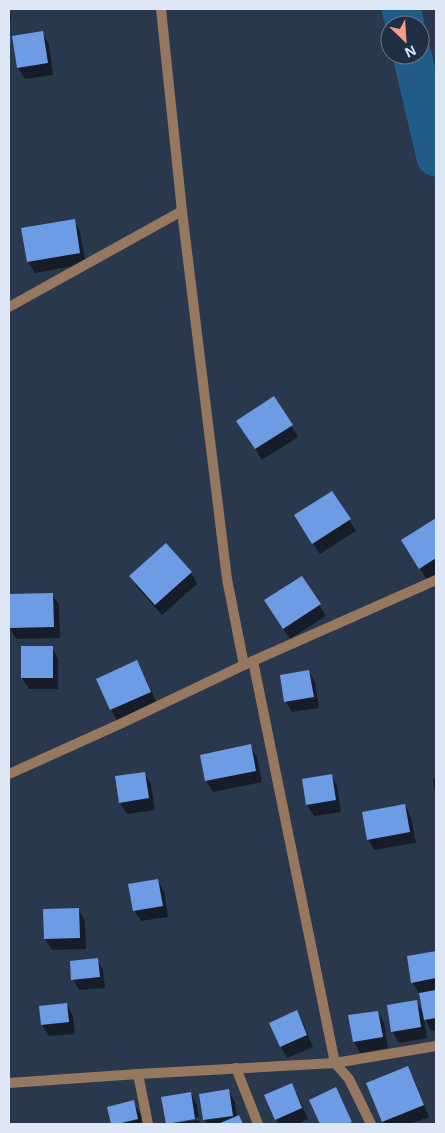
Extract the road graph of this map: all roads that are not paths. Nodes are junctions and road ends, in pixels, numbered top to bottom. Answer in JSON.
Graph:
{"nodes":[{"id":1,"x":162,"y":9,"type":"edge"},
{"id":2,"x":182,"y":211,"type":"junction"},
{"id":3,"x":9,"y":307,"type":"edge"},
{"id":4,"x":436,"y":580,"type":"edge"},
{"id":5,"x":249,"y":663,"type":"junction"},
{"id":6,"x":9,"y":774,"type":"edge"},
{"id":7,"x":436,"y":1046,"type":"edge"},
{"id":8,"x":335,"y":1063,"type":"junction"},
{"id":9,"x":236,"y":1068,"type":"junction"},
{"id":10,"x":138,"y":1074,"type":"junction"},
{"id":11,"x":9,"y":1083,"type":"edge"},
{"id":12,"x":369,"y":1123,"type":"edge"},
{"id":13,"x":148,"y":1124,"type":"edge"},
{"id":14,"x":258,"y":1124,"type":"edge"}],
"edges":[{"from":1,"to":2,"type":"street"},
{"from":2,"to":3,"type":"street"},
{"from":2,"to":5,"type":"street"},
{"from":4,"to":5,"type":"street"},
{"from":5,"to":6,"type":"street"},
{"from":5,"to":8,"type":"street"},
{"from":7,"to":8,"type":"street"},
{"from":8,"to":9,"type":"street"},
{"from":8,"to":12,"type":"street"},
{"from":9,"to":10,"type":"street"},
{"from":9,"to":14,"type":"street"},
{"from":10,"to":11,"type":"street"},
{"from":10,"to":13,"type":"street"}]}
